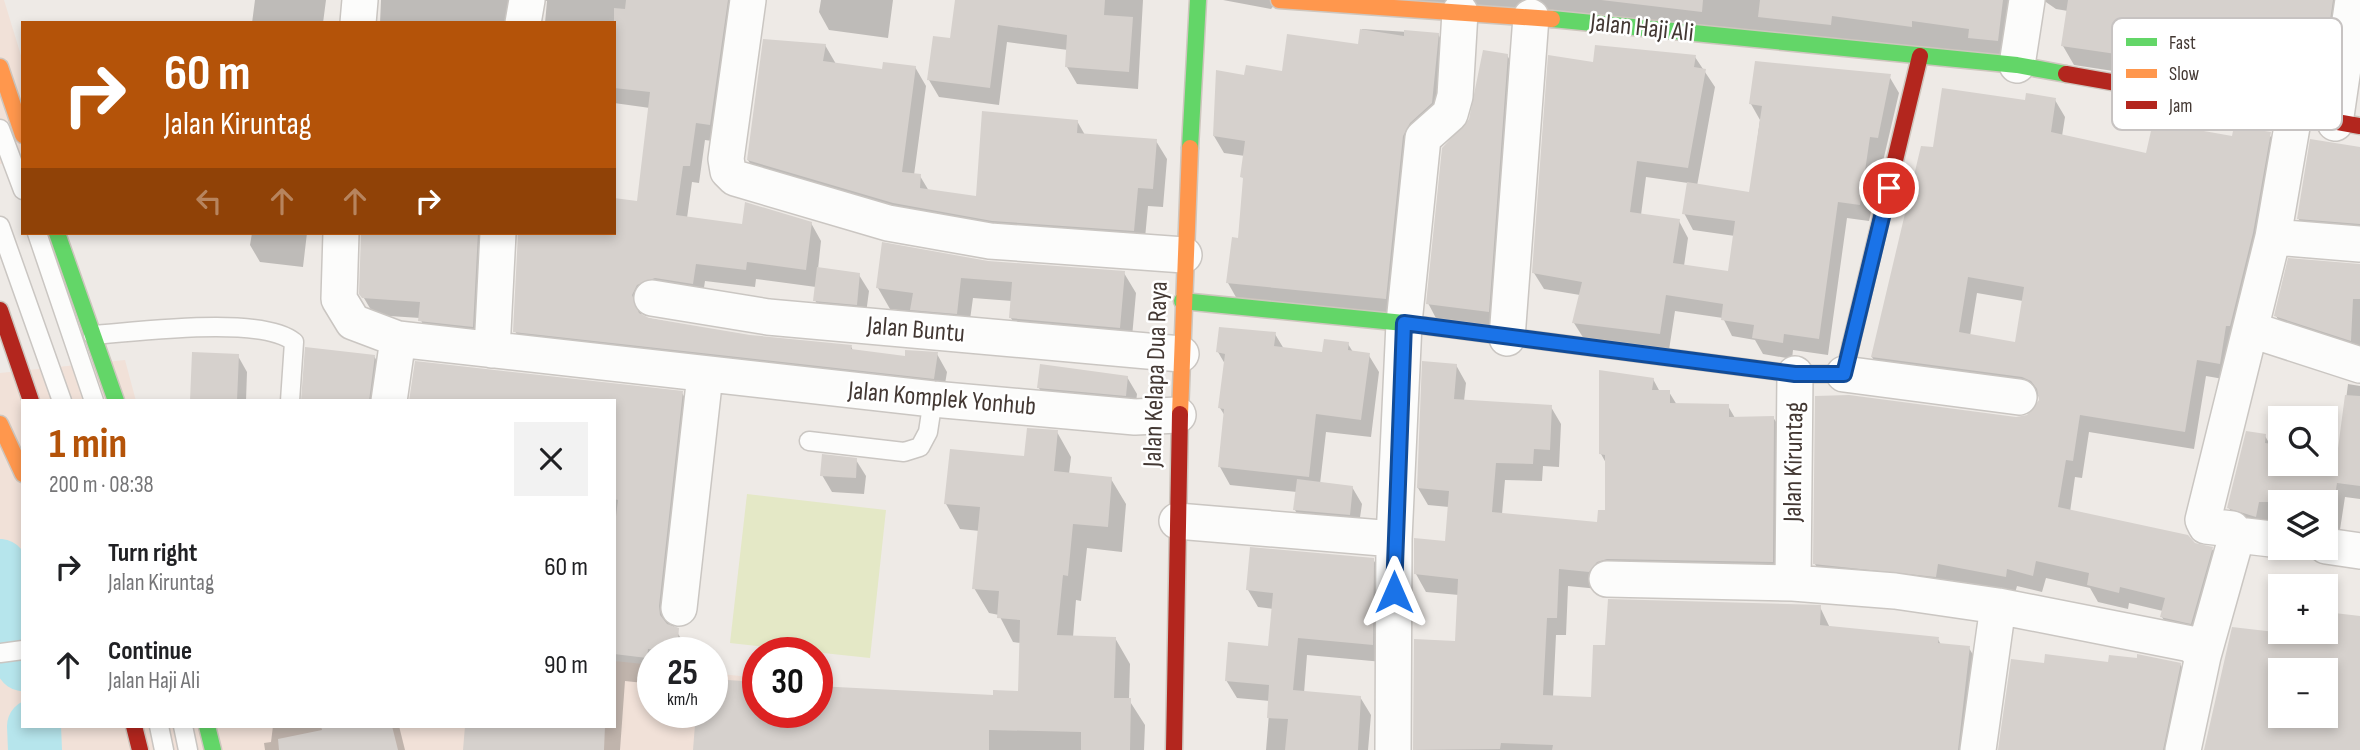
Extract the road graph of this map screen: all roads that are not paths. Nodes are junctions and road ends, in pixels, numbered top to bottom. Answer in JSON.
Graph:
{"nodes":[{"id":1,"x":360,"y":0,"type":"edge"},
{"id":2,"x":527,"y":0,"type":"edge"},
{"id":3,"x":748,"y":0,"type":"edge"},
{"id":4,"x":1198,"y":0,"type":"edge"},
{"id":5,"x":1279,"y":0,"type":"edge"},
{"id":6,"x":2027,"y":0,"type":"edge"},
{"id":7,"x":2353,"y":0,"type":"edge"},
{"id":8,"x":1460,"y":12,"type":"junction"},
{"id":9,"x":1531,"y":17,"type":"junction"},
{"id":10,"x":358,"y":21,"type":"edge"},
{"id":11,"x":523,"y":21,"type":"edge"},
{"id":12,"x":1920,"y":55,"type":"junction"},
{"id":13,"x":2017,"y":65,"type":"junction"},
{"id":14,"x":0,"y":67,"type":"edge"},
{"id":15,"x":2112,"y":82,"type":"edge"},
{"id":16,"x":2348,"y":124,"type":"edge"},
{"id":17,"x":0,"y":129,"type":"edge"},
{"id":18,"x":21,"y":129,"type":"edge"},
{"id":19,"x":2291,"y":130,"type":"edge"},
{"id":20,"x":21,"y":185,"type":"edge"},
{"id":21,"x":0,"y":226,"type":"edge"},
{"id":22,"x":38,"y":235,"type":"edge"},
{"id":23,"x":58,"y":235,"type":"edge"},
{"id":24,"x":341,"y":235,"type":"edge"},
{"id":25,"x":498,"y":235,"type":"edge"},
{"id":26,"x":2273,"y":237,"type":"junction"},
{"id":27,"x":2360,"y":244,"type":"edge"},
{"id":28,"x":1184,"y":255,"type":"junction"},
{"id":29,"x":652,"y":298,"type":"dead end"},
{"id":30,"x":1182,"y":300,"type":"junction"},
{"id":31,"x":0,"y":310,"type":"edge"},
{"id":32,"x":1404,"y":323,"type":"junction"},
{"id":33,"x":2252,"y":330,"type":"junction"},
{"id":34,"x":93,"y":335,"type":"junction"},
{"id":35,"x":1507,"y":338,"type":"junction"},
{"id":36,"x":398,"y":339,"type":"junction"},
{"id":37,"x":492,"y":350,"type":"junction"},
{"id":38,"x":1181,"y":354,"type":"junction"},
{"id":39,"x":2360,"y":365,"type":"edge"},
{"id":40,"x":1795,"y":374,"type":"junction"},
{"id":41,"x":1844,"y":374,"type":"junction"},
{"id":42,"x":705,"y":375,"type":"junction"},
{"id":43,"x":2019,"y":397,"type":"dead end"},
{"id":44,"x":31,"y":399,"type":"edge"},
{"id":45,"x":61,"y":399,"type":"edge"},
{"id":46,"x":93,"y":399,"type":"edge"},
{"id":47,"x":115,"y":399,"type":"edge"},
{"id":48,"x":290,"y":399,"type":"edge"},
{"id":49,"x":389,"y":399,"type":"edge"},
{"id":50,"x":933,"y":399,"type":"junction"},
{"id":51,"x":1178,"y":415,"type":"junction"},
{"id":52,"x":0,"y":424,"type":"edge"},
{"id":53,"x":809,"y":441,"type":"dead end"},
{"id":54,"x":21,"y":470,"type":"edge"},
{"id":55,"x":1177,"y":521,"type":"junction"},
{"id":56,"x":2237,"y":535,"type":"junction"},
{"id":57,"x":1394,"y":539,"type":"junction"},
{"id":58,"x":2268,"y":539,"type":"edge"},
{"id":59,"x":2338,"y":548,"type":"edge"},
{"id":60,"x":2360,"y":551,"type":"edge"},
{"id":61,"x":1606,"y":579,"type":"dead end"},
{"id":62,"x":1793,"y":583,"type":"junction"},
{"id":63,"x":1998,"y":606,"type":"junction"},
{"id":64,"x":678,"y":608,"type":"dead end"},
{"id":65,"x":21,"y":650,"type":"edge"},
{"id":66,"x":0,"y":653,"type":"edge"},
{"id":67,"x":2203,"y":656,"type":"junction"},
{"id":68,"x":134,"y":728,"type":"edge"},
{"id":69,"x":159,"y":728,"type":"edge"},
{"id":70,"x":183,"y":728,"type":"edge"},
{"id":71,"x":207,"y":728,"type":"edge"},
{"id":72,"x":140,"y":750,"type":"edge"},
{"id":73,"x":164,"y":750,"type":"edge"},
{"id":74,"x":188,"y":750,"type":"edge"},
{"id":75,"x":212,"y":750,"type":"edge"},
{"id":76,"x":1174,"y":750,"type":"edge"},
{"id":77,"x":1393,"y":750,"type":"edge"},
{"id":78,"x":1978,"y":750,"type":"edge"},
{"id":79,"x":2183,"y":750,"type":"edge"}],
"edges":[{"from":1,"to":10,"type":"street"},
{"from":2,"to":11,"type":"street"},
{"from":3,"to":28,"type":"street"},
{"from":4,"to":28,"type":"street","name":"Jalan Kelapa Dua Raya"},
{"from":5,"to":8,"type":"street","name":"Jalan Haji Ali"},
{"from":6,"to":13,"type":"street"},
{"from":7,"to":16,"type":"street"},
{"from":8,"to":9,"type":"street","name":"Jalan Haji Ali"},
{"from":8,"to":32,"type":"street"},
{"from":9,"to":12,"type":"street","name":"Jalan Haji Ali"},
{"from":9,"to":35,"type":"street"},
{"from":12,"to":13,"type":"street","name":"Jalan Haji Ali"},
{"from":12,"to":41,"type":"street"},
{"from":13,"to":15,"type":"street","name":"Jalan Haji Ali"},
{"from":14,"to":18,"type":"street"},
{"from":17,"to":20,"type":"lane"},
{"from":19,"to":26,"type":"street"},
{"from":21,"to":45,"type":"lane"},
{"from":22,"to":46,"type":"lane"},
{"from":23,"to":34,"type":"street"},
{"from":24,"to":36,"type":"street","name":"Jalan Komplek Yonhub"},
{"from":25,"to":37,"type":"street"},
{"from":26,"to":27,"type":"street"},
{"from":26,"to":33,"type":"street"},
{"from":28,"to":30,"type":"street","name":"Jalan Kelapa Dua Raya"},
{"from":29,"to":38,"type":"street","name":"Jalan Buntu"},
{"from":30,"to":32,"type":"street","name":"Jalan Kiruntag"},
{"from":30,"to":38,"type":"street","name":"Jalan Kelapa Dua Raya"},
{"from":31,"to":44,"type":"street"},
{"from":32,"to":35,"type":"street","name":"Jalan Kiruntag"},
{"from":32,"to":57,"type":"street"},
{"from":33,"to":39,"type":"street"},
{"from":33,"to":56,"type":"street"},
{"from":34,"to":47,"type":"street"},
{"from":34,"to":48,"type":"lane"},
{"from":35,"to":40,"type":"street","name":"Jalan Kiruntag"},
{"from":36,"to":37,"type":"street","name":"Jalan Komplek Yonhub"},
{"from":36,"to":49,"type":"street"},
{"from":37,"to":42,"type":"street","name":"Jalan Komplek Yonhub"},
{"from":38,"to":51,"type":"street","name":"Jalan Kelapa Dua Raya"},
{"from":40,"to":41,"type":"street"},
{"from":40,"to":62,"type":"street","name":"Jalan Kiruntag"},
{"from":41,"to":43,"type":"street"},
{"from":42,"to":50,"type":"street","name":"Jalan Komplek Yonhub"},
{"from":42,"to":64,"type":"street"},
{"from":50,"to":51,"type":"street","name":"Jalan Komplek Yonhub"},
{"from":50,"to":53,"type":"lane"},
{"from":51,"to":55,"type":"street","name":"Jalan Kelapa Dua Raya"},
{"from":52,"to":54,"type":"street"},
{"from":55,"to":57,"type":"street"},
{"from":55,"to":76,"type":"street","name":"Jalan Kelapa Dua Raya"},
{"from":56,"to":58,"type":"street"},
{"from":56,"to":67,"type":"street"},
{"from":57,"to":77,"type":"street"},
{"from":59,"to":60,"type":"street"},
{"from":61,"to":62,"type":"street"},
{"from":62,"to":63,"type":"street"},
{"from":63,"to":67,"type":"street"},
{"from":63,"to":78,"type":"street"},
{"from":65,"to":66,"type":"lane"},
{"from":67,"to":79,"type":"street"},
{"from":68,"to":72,"type":"street"},
{"from":69,"to":73,"type":"lane"},
{"from":70,"to":74,"type":"lane"},
{"from":71,"to":75,"type":"street"}]}
